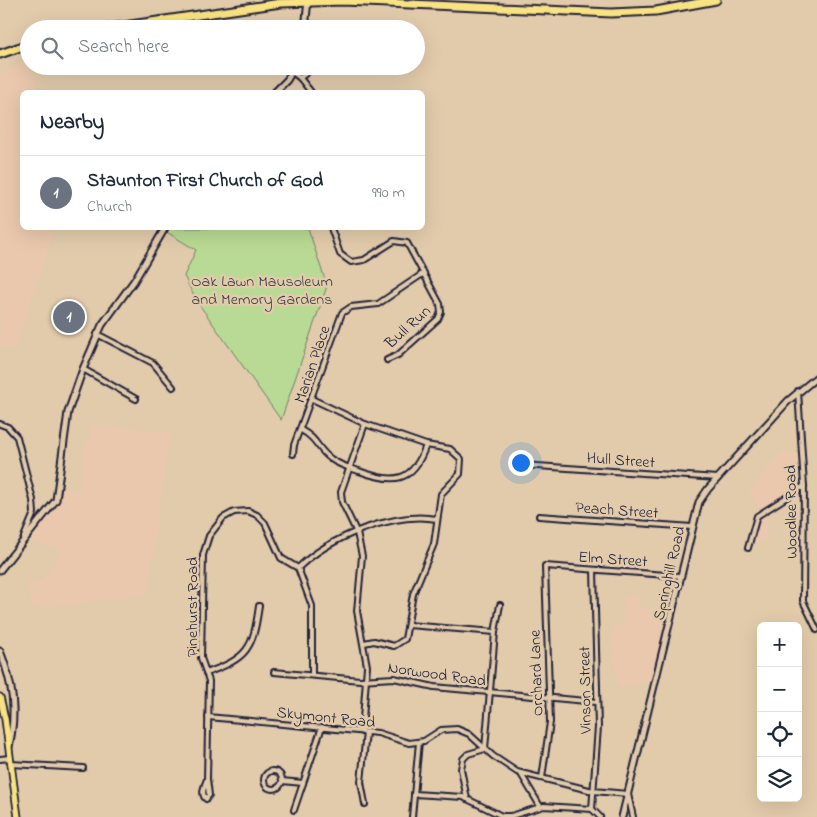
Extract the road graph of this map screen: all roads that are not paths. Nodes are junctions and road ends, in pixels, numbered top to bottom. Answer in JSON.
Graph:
{"nodes":[{"id":1,"x":716,"y":0,"type":"edge"},
{"id":2,"x":307,"y":1,"type":"edge"},
{"id":3,"x":169,"y":20,"type":"edge"},
{"id":4,"x":305,"y":20,"type":"edge"},
{"id":5,"x":20,"y":47,"type":"edge"},
{"id":6,"x":0,"y":54,"type":"edge"},
{"id":7,"x":289,"y":75,"type":"edge"},
{"id":8,"x":296,"y":75,"type":"edge"},
{"id":9,"x":304,"y":75,"type":"edge"},
{"id":10,"x":300,"y":78,"type":"junction"},
{"id":11,"x":277,"y":90,"type":"edge"},
{"id":12,"x":309,"y":90,"type":"edge"},
{"id":13,"x":164,"y":230,"type":"edge"},
{"id":14,"x":332,"y":230,"type":"edge"},
{"id":15,"x":424,"y":273,"type":"junction"},
{"id":16,"x":97,"y":334,"type":"junction"},
{"id":17,"x":387,"y":360,"type":"dead end"},
{"id":18,"x":83,"y":368,"type":"junction"},
{"id":19,"x":817,"y":377,"type":"edge"},
{"id":20,"x":173,"y":387,"type":"dead end"},
{"id":21,"x":798,"y":391,"type":"junction"},
{"id":22,"x":136,"y":399,"type":"dead end"},
{"id":23,"x":312,"y":399,"type":"junction"},
{"id":24,"x":0,"y":424,"type":"edge"},
{"id":25,"x":365,"y":424,"type":"junction"},
{"id":26,"x":301,"y":430,"type":"junction"},
{"id":27,"x":426,"y":445,"type":"junction"},
{"id":28,"x":293,"y":454,"type":"dead end"},
{"id":29,"x":522,"y":465,"type":"dead end"},
{"id":30,"x":350,"y":468,"type":"junction"},
{"id":31,"x":718,"y":478,"type":"junction"},
{"id":32,"x":804,"y":486,"type":"junction"},
{"id":33,"x":540,"y":516,"type":"dead end"},
{"id":34,"x":438,"y":519,"type":"junction"},
{"id":35,"x":692,"y":527,"type":"junction"},
{"id":36,"x":357,"y":533,"type":"junction"},
{"id":37,"x":24,"y":538,"type":"junction"},
{"id":38,"x":748,"y":548,"type":"dead end"},
{"id":39,"x":545,"y":566,"type":"joint"},
{"id":40,"x":298,"y":568,"type":"junction"},
{"id":41,"x":0,"y":570,"type":"edge"},
{"id":42,"x":594,"y":570,"type":"junction"},
{"id":43,"x":680,"y":576,"type":"junction"},
{"id":44,"x":500,"y":604,"type":"dead end"},
{"id":45,"x":259,"y":606,"type":"dead end"},
{"id":46,"x":408,"y":625,"type":"junction"},
{"id":47,"x":817,"y":630,"type":"edge"},
{"id":48,"x":495,"y":632,"type":"junction"},
{"id":49,"x":364,"y":642,"type":"junction"},
{"id":50,"x":0,"y":651,"type":"edge"},
{"id":51,"x":274,"y":672,"type":"dead end"},
{"id":52,"x":206,"y":673,"type":"junction"},
{"id":53,"x":312,"y":675,"type":"junction"},
{"id":54,"x":366,"y":679,"type":"junction"},
{"id":55,"x":489,"y":693,"type":"junction"},
{"id":56,"x":0,"y":697,"type":"edge"},
{"id":57,"x":548,"y":698,"type":"junction"},
{"id":58,"x":597,"y":702,"type":"junction"},
{"id":59,"x":208,"y":717,"type":"junction"},
{"id":60,"x":13,"y":718,"type":"junction"},
{"id":61,"x":6,"y":719,"type":"junction"},
{"id":62,"x":322,"y":727,"type":"junction"},
{"id":63,"x":364,"y":732,"type":"junction"},
{"id":64,"x":419,"y":742,"type":"junction"},
{"id":65,"x":9,"y":747,"type":"junction"},
{"id":66,"x":485,"y":748,"type":"junction"},
{"id":67,"x":0,"y":758,"type":"edge"},
{"id":68,"x":10,"y":761,"type":"junction"},
{"id":69,"x":83,"y":768,"type":"dead end"},
{"id":70,"x":520,"y":774,"type":"junction"},
{"id":71,"x":542,"y":778,"type":"junction"},
{"id":72,"x":207,"y":779,"type":"dead end"},
{"id":73,"x":282,"y":781,"type":"junction"},
{"id":74,"x":303,"y":783,"type":"junction"},
{"id":75,"x":593,"y":791,"type":"junction"},
{"id":76,"x":414,"y":794,"type":"junction"},
{"id":77,"x":628,"y":794,"type":"junction"},
{"id":78,"x":468,"y":799,"type":"junction"},
{"id":79,"x":365,"y":804,"type":"dead end"},
{"id":80,"x":540,"y":806,"type":"junction"},
{"id":81,"x":592,"y":809,"type":"junction"},
{"id":82,"x":294,"y":810,"type":"dead end"},
{"id":83,"x":18,"y":817,"type":"edge"},
{"id":84,"x":412,"y":817,"type":"edge"},
{"id":85,"x":600,"y":817,"type":"edge"},
{"id":86,"x":622,"y":817,"type":"edge"},
{"id":87,"x":633,"y":817,"type":"edge"}],
"edges":[{"from":1,"to":2,"type":"highway"},
{"from":2,"to":3,"type":"highway"},
{"from":2,"to":4,"type":"street"},
{"from":5,"to":6,"type":"highway"},
{"from":7,"to":11,"type":"street"},
{"from":8,"to":10,"type":"street"},
{"from":9,"to":10,"type":"street"},
{"from":10,"to":12,"type":"street"},
{"from":13,"to":16,"type":"street"},
{"from":14,"to":15,"type":"street","name":"Bull Run"},
{"from":15,"to":17,"type":"street","name":"Bull Run"},
{"from":15,"to":23,"type":"street","name":"Marian Place"},
{"from":16,"to":18,"type":"street"},
{"from":16,"to":20,"type":"street"},
{"from":18,"to":22,"type":"street"},
{"from":18,"to":37,"type":"street"},
{"from":19,"to":21,"type":"street","name":"Springhill Road"},
{"from":21,"to":31,"type":"street","name":"Springhill Road"},
{"from":21,"to":32,"type":"street","name":"Woodlee Road"},
{"from":23,"to":25,"type":"street"},
{"from":23,"to":26,"type":"street","name":"Marian Place"},
{"from":24,"to":37,"type":"street"},
{"from":25,"to":27,"type":"street"},
{"from":25,"to":30,"type":"street"},
{"from":26,"to":28,"type":"street","name":"Marian Place"},
{"from":26,"to":30,"type":"street"},
{"from":27,"to":30,"type":"street"},
{"from":27,"to":34,"type":"street"},
{"from":29,"to":31,"type":"street","name":"Hull Street"},
{"from":30,"to":36,"type":"street"},
{"from":31,"to":35,"type":"street","name":"Springhill Road"},
{"from":32,"to":38,"type":"street"},
{"from":32,"to":47,"type":"street","name":"Woodlee Road"},
{"from":33,"to":35,"type":"street","name":"Peach Street"},
{"from":34,"to":36,"type":"street"},
{"from":34,"to":46,"type":"street"},
{"from":35,"to":43,"type":"street","name":"Springhill Road"},
{"from":36,"to":40,"type":"street"},
{"from":36,"to":49,"type":"street"},
{"from":37,"to":41,"type":"street"},
{"from":39,"to":42,"type":"street","name":"Elm Street"},
{"from":39,"to":57,"type":"street","name":"Orchard Lane"},
{"from":40,"to":52,"type":"street","name":"Pinehurst Road"},
{"from":40,"to":53,"type":"street"},
{"from":42,"to":43,"type":"street","name":"Elm Street"},
{"from":42,"to":58,"type":"street","name":"Vinson Street"},
{"from":43,"to":77,"type":"street","name":"Springhill Road"},
{"from":44,"to":48,"type":"street"},
{"from":45,"to":52,"type":"street"},
{"from":46,"to":48,"type":"street"},
{"from":46,"to":49,"type":"street"},
{"from":48,"to":55,"type":"street"},
{"from":49,"to":54,"type":"street"},
{"from":50,"to":60,"type":"street"},
{"from":51,"to":53,"type":"street","name":"Norwood Road"},
{"from":52,"to":59,"type":"street","name":"Pinehurst Road"},
{"from":53,"to":54,"type":"street","name":"Norwood Road"},
{"from":54,"to":55,"type":"street","name":"Norwood Road"},
{"from":54,"to":63,"type":"street"},
{"from":55,"to":57,"type":"street","name":"Norwood Road"},
{"from":55,"to":66,"type":"street"},
{"from":56,"to":61,"type":"main road"},
{"from":57,"to":58,"type":"street","name":"Norwood Road"},
{"from":57,"to":71,"type":"street","name":"Orchard Lane"},
{"from":58,"to":75,"type":"street","name":"Vinson Street"},
{"from":59,"to":62,"type":"street","name":"Skymont Road"},
{"from":59,"to":72,"type":"street","name":"Pinehurst Road"},
{"from":60,"to":61,"type":"street"},
{"from":60,"to":65,"type":"street"},
{"from":61,"to":65,"type":"main road"},
{"from":62,"to":63,"type":"street","name":"Skymont Road"},
{"from":62,"to":74,"type":"street"},
{"from":63,"to":64,"type":"street","name":"Skymont Road"},
{"from":63,"to":79,"type":"street"},
{"from":64,"to":66,"type":"street"},
{"from":64,"to":76,"type":"street"},
{"from":65,"to":68,"type":"main road"},
{"from":66,"to":70,"type":"street"},
{"from":66,"to":78,"type":"street"},
{"from":67,"to":68,"type":"street"},
{"from":68,"to":69,"type":"street"},
{"from":68,"to":83,"type":"main road"},
{"from":70,"to":71,"type":"street"},
{"from":70,"to":80,"type":"street"},
{"from":71,"to":75,"type":"street"},
{"from":73,"to":73,"type":"street"},
{"from":73,"to":74,"type":"street"},
{"from":74,"to":82,"type":"street"},
{"from":75,"to":77,"type":"street"},
{"from":75,"to":81,"type":"street","name":"Vinson Street"},
{"from":76,"to":78,"type":"street"},
{"from":76,"to":84,"type":"street"},
{"from":77,"to":86,"type":"street","name":"Springhill Road"},
{"from":77,"to":87,"type":"street"},
{"from":78,"to":80,"type":"street"},
{"from":80,"to":81,"type":"street"},
{"from":81,"to":85,"type":"street"}]}
